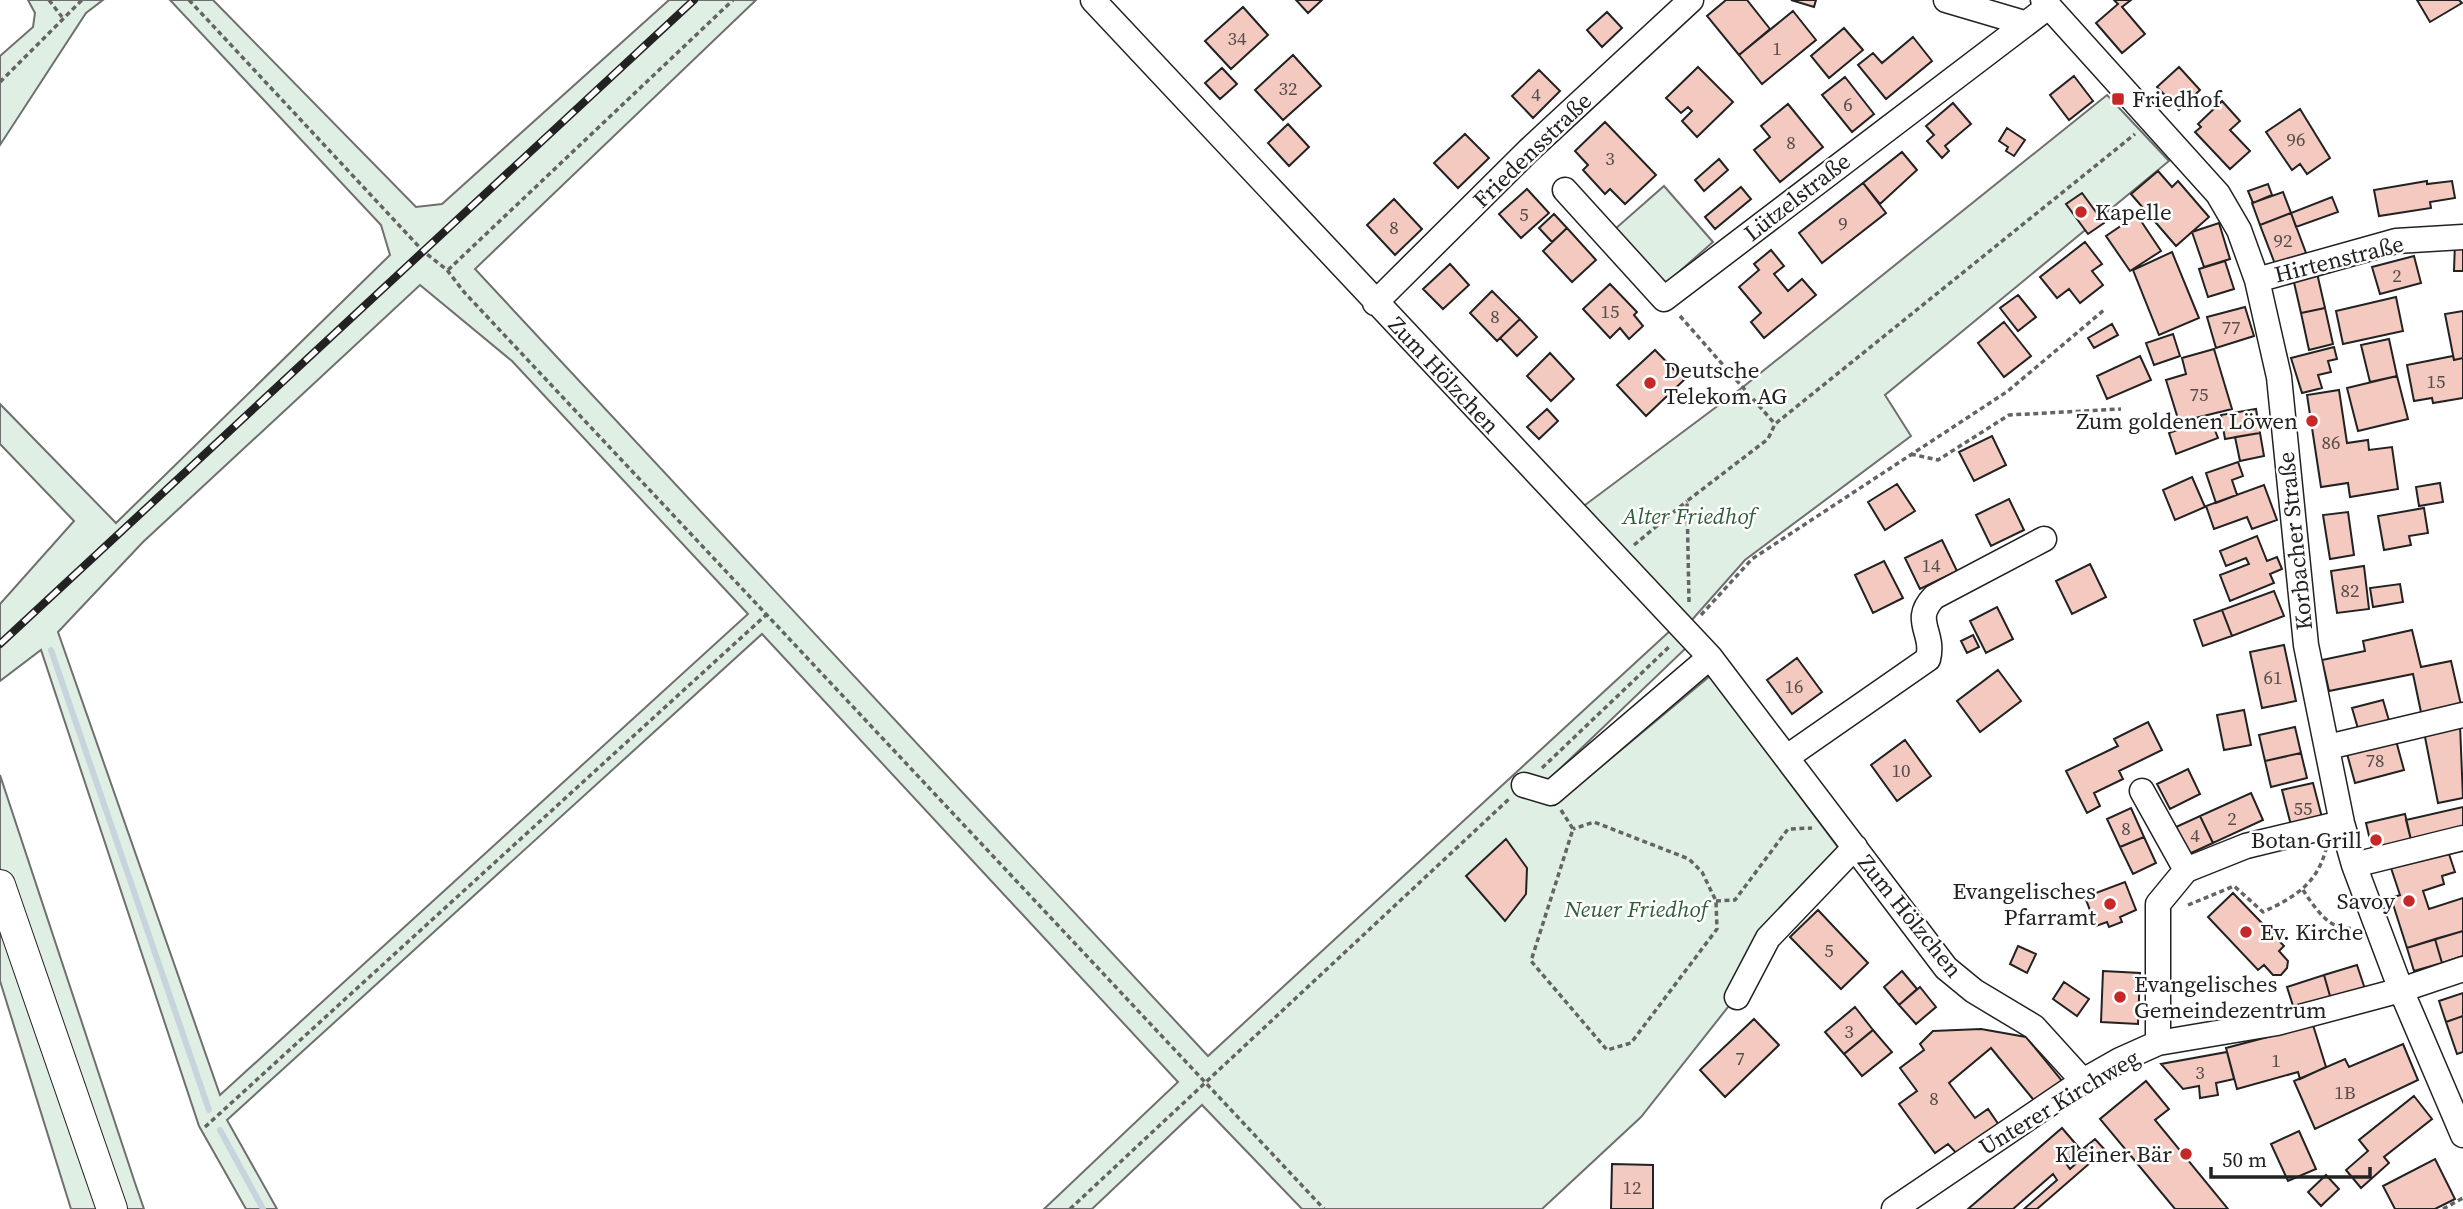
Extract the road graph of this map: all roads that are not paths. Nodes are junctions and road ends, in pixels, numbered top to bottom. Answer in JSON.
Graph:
{"nodes":[{"id":1,"x":1093,"y":0,"type":"edge"},
{"id":2,"x":1691,"y":0,"type":"edge"},
{"id":3,"x":1946,"y":0,"type":"edge"},
{"id":4,"x":2045,"y":3,"type":"edge"},
{"id":5,"x":2024,"y":23,"type":"junction"},
{"id":6,"x":1565,"y":190,"type":"dead end"},
{"id":7,"x":2463,"y":237,"type":"edge"},
{"id":8,"x":2257,"y":280,"type":"junction"},
{"id":9,"x":1375,"y":303,"type":"junction"},
{"id":10,"x":2044,"y":540,"type":"dead end"},
{"id":11,"x":1710,"y":657,"type":"junction"},
{"id":12,"x":2463,"y":715,"type":"edge"},
{"id":13,"x":2328,"y":747,"type":"junction"},
{"id":14,"x":1787,"y":757,"type":"junction"},
{"id":15,"x":1524,"y":785,"type":"road end"},
{"id":16,"x":2142,"y":791,"type":"dead end"},
{"id":17,"x":2342,"y":823,"type":"junction"},
{"id":18,"x":2463,"y":838,"type":"edge"},
{"id":19,"x":1855,"y":847,"type":"junction"},
{"id":20,"x":2354,"y":865,"type":"junction"},
{"id":21,"x":2186,"y":870,"type":"junction"},
{"id":22,"x":0,"y":885,"type":"edge"},
{"id":23,"x":2463,"y":969,"type":"edge"},
{"id":24,"x":2401,"y":990,"type":"junction"},
{"id":25,"x":1737,"y":997,"type":"dead end"},
{"id":26,"x":2158,"y":1043,"type":"junction"},
{"id":27,"x":2084,"y":1081,"type":"junction"},
{"id":28,"x":2463,"y":1135,"type":"edge"},
{"id":29,"x":112,"y":1209,"type":"edge"},
{"id":30,"x":1894,"y":1209,"type":"edge"}],
"edges":[{"from":1,"to":9,"type":"street","name":"Zum Hölzchen"},
{"from":2,"to":9,"type":"street","name":"Friedensstraße"},
{"from":3,"to":5,"type":"street"},
{"from":4,"to":5,"type":"street","name":"Lützelstraße"},
{"from":4,"to":8,"type":"street","name":"Korbacher Straße"},
{"from":5,"to":6,"type":"street","name":"Lützelstraße"},
{"from":7,"to":8,"type":"street","name":"Hirtenstraße"},
{"from":8,"to":13,"type":"street","name":"Korbacher Straße"},
{"from":9,"to":11,"type":"street","name":"Zum Hölzchen"},
{"from":10,"to":14,"type":"street"},
{"from":11,"to":14,"type":"street","name":"Zum Hölzchen"},
{"from":11,"to":15,"type":"street"},
{"from":12,"to":13,"type":"street"},
{"from":13,"to":17,"type":"street","name":"Korbacher Straße"},
{"from":14,"to":19,"type":"street","name":"Zum Hölzchen"},
{"from":16,"to":21,"type":"street"},
{"from":17,"to":20,"type":"street","name":"Korbacher Straße"},
{"from":17,"to":21,"type":"street"},
{"from":18,"to":20,"type":"street"},
{"from":19,"to":25,"type":"street"},
{"from":19,"to":27,"type":"street","name":"Zum Hölzchen"},
{"from":20,"to":24,"type":"street","name":"Korbacher Straße"},
{"from":21,"to":26,"type":"street"},
{"from":22,"to":29,"type":"main road"},
{"from":23,"to":24,"type":"street","name":"Unterer Kirchweg"},
{"from":24,"to":26,"type":"street","name":"Unterer Kirchweg"},
{"from":24,"to":28,"type":"street","name":"Korbacher Straße"},
{"from":26,"to":27,"type":"street","name":"Unterer Kirchweg"},
{"from":27,"to":30,"type":"street","name":"Unterer Kirchweg"}]}
